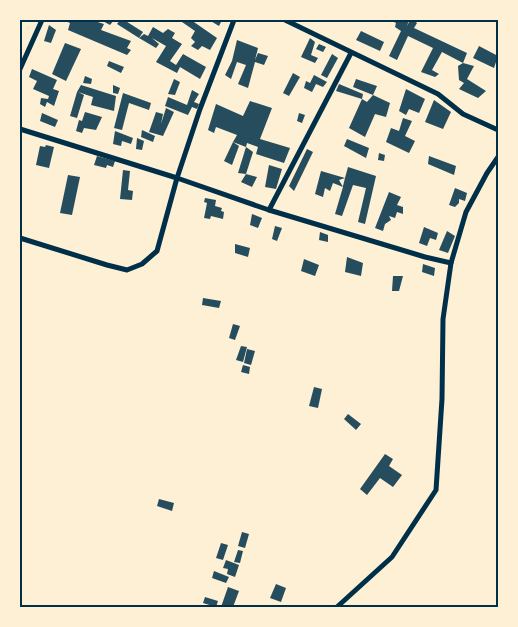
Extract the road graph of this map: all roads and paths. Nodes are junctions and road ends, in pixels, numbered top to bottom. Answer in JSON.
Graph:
{"nodes":[{"id":1,"x":42,"y":20,"type":"edge"},
{"id":2,"x":234,"y":20,"type":"edge"},
{"id":3,"x":285,"y":20,"type":"edge"},
{"id":4,"x":351,"y":53,"type":"junction"},
{"id":5,"x":20,"y":69,"type":"edge"},
{"id":6,"x":20,"y":129,"type":"edge"},
{"id":7,"x":498,"y":130,"type":"edge"},
{"id":8,"x":498,"y":157,"type":"edge"},
{"id":9,"x":177,"y":178,"type":"junction"},
{"id":10,"x":269,"y":210,"type":"junction"},
{"id":11,"x":20,"y":238,"type":"edge"},
{"id":12,"x":452,"y":263,"type":"junction"},
{"id":13,"x":337,"y":607,"type":"edge"}],
"edges":[{"from":1,"to":5,"type":"street"},
{"from":2,"to":9,"type":"street"},
{"from":3,"to":4,"type":"street"},
{"from":4,"to":7,"type":"street"},
{"from":4,"to":10,"type":"street"},
{"from":6,"to":9,"type":"street"},
{"from":8,"to":12,"type":"street"},
{"from":9,"to":10,"type":"street"},
{"from":9,"to":11,"type":"street"},
{"from":10,"to":12,"type":"street"},
{"from":12,"to":13,"type":"street"}]}
